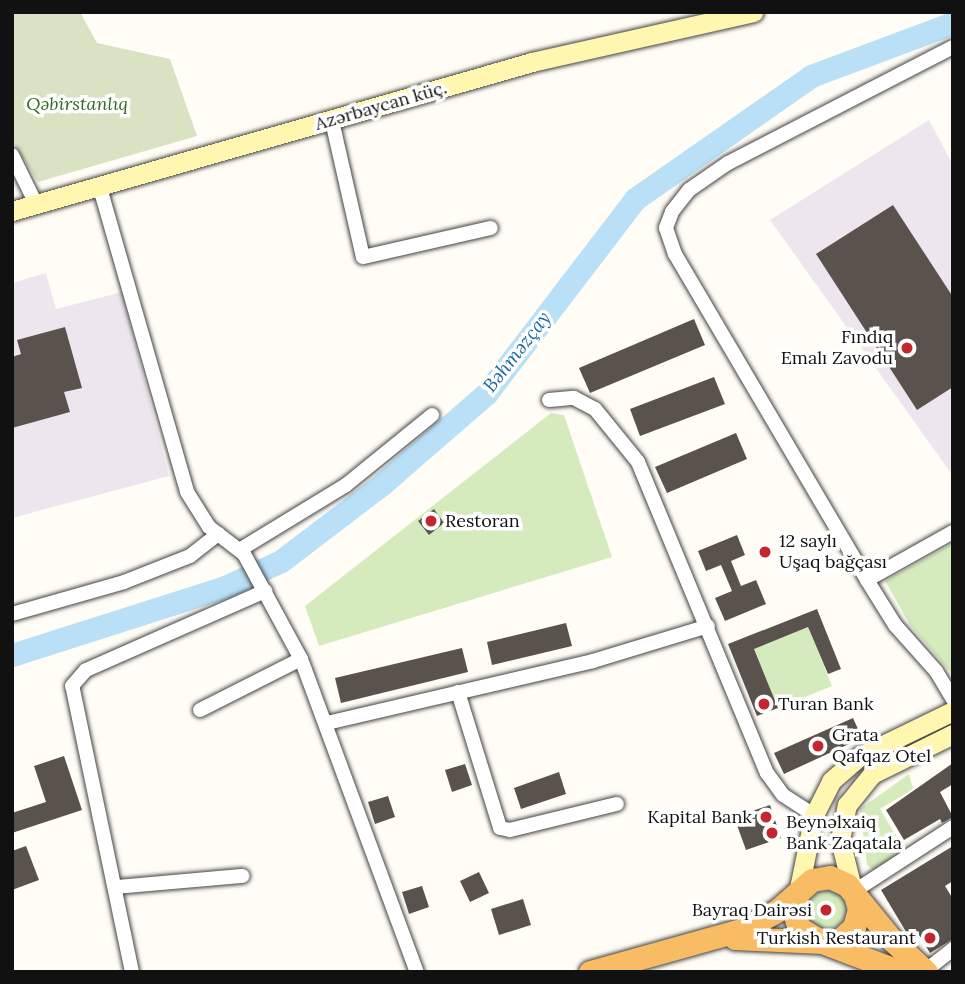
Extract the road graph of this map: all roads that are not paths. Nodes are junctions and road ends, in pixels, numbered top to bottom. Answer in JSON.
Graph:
{"nodes":[{"id":1,"x":753,"y":12,"type":"edge"},
{"id":2,"x":953,"y":47,"type":"edge"},
{"id":3,"x":332,"y":121,"type":"junction"},
{"id":4,"x":12,"y":155,"type":"edge"},
{"id":5,"x":100,"y":188,"type":"junction"},
{"id":6,"x":37,"y":206,"type":"junction"},
{"id":7,"x":14,"y":213,"type":"edge"},
{"id":8,"x":491,"y":228,"type":"dead end"},
{"id":9,"x":549,"y":400,"type":"dead end"},
{"id":10,"x":432,"y":415,"type":"dead end"},
{"id":11,"x":953,"y":532,"type":"edge"},
{"id":12,"x":218,"y":534,"type":"junction"},
{"id":13,"x":243,"y":551,"type":"junction"},
{"id":14,"x":867,"y":580,"type":"junction"},
{"id":15,"x":263,"y":588,"type":"junction"},
{"id":16,"x":12,"y":614,"type":"edge"},
{"id":17,"x":708,"y":626,"type":"junction"},
{"id":18,"x":301,"y":659,"type":"junction"},
{"id":19,"x":458,"y":692,"type":"junction"},
{"id":20,"x":953,"y":699,"type":"edge"},
{"id":21,"x":200,"y":710,"type":"dead end"},
{"id":22,"x":953,"y":711,"type":"edge"},
{"id":23,"x":327,"y":723,"type":"junction"},
{"id":24,"x":953,"y":734,"type":"edge"},
{"id":25,"x":617,"y":804,"type":"dead end"},
{"id":26,"x":814,"y":815,"type":"junction"},
{"id":27,"x":953,"y":827,"type":"edge"},
{"id":28,"x":243,"y":876,"type":"dead end"},
{"id":29,"x":116,"y":887,"type":"junction"},
{"id":30,"x":853,"y":892,"type":"junction"},
{"id":31,"x":798,"y":893,"type":"junction"},
{"id":32,"x":708,"y":941,"type":"junction"},
{"id":33,"x":822,"y":943,"type":"junction"},
{"id":34,"x":953,"y":949,"type":"edge"},
{"id":35,"x":925,"y":971,"type":"edge"},
{"id":36,"x":132,"y":972,"type":"edge"},
{"id":37,"x":417,"y":972,"type":"edge"},
{"id":38,"x":590,"y":972,"type":"edge"},
{"id":39,"x":901,"y":972,"type":"edge"}],
"edges":[{"from":1,"to":3,"type":"main road","name":"Azərbaycan küç."},
{"from":2,"to":14,"type":"street"},
{"from":3,"to":5,"type":"main road","name":"Azərbaycan küç."},
{"from":3,"to":8,"type":"street"},
{"from":4,"to":6,"type":"street"},
{"from":5,"to":6,"type":"main road","name":"Azərbaycan küç."},
{"from":5,"to":12,"type":"street"},
{"from":6,"to":7,"type":"main road","name":"Azərbaycan küç."},
{"from":9,"to":17,"type":"street"},
{"from":10,"to":13,"type":"street"},
{"from":11,"to":14,"type":"street"},
{"from":12,"to":13,"type":"street"},
{"from":12,"to":16,"type":"street"},
{"from":13,"to":15,"type":"street"},
{"from":14,"to":20,"type":"street"},
{"from":15,"to":18,"type":"street"},
{"from":15,"to":29,"type":"street"},
{"from":17,"to":19,"type":"street"},
{"from":17,"to":26,"type":"street"},
{"from":18,"to":21,"type":"street"},
{"from":18,"to":23,"type":"street"},
{"from":19,"to":23,"type":"street"},
{"from":19,"to":25,"type":"street"},
{"from":22,"to":26,"type":"main road"},
{"from":23,"to":37,"type":"street"},
{"from":24,"to":30,"type":"main road"},
{"from":26,"to":31,"type":"main road"},
{"from":27,"to":30,"type":"street"},
{"from":28,"to":29,"type":"street"},
{"from":29,"to":36,"type":"street"},
{"from":30,"to":31,"type":"highway"},
{"from":30,"to":33,"type":"highway"},
{"from":30,"to":35,"type":"highway"},
{"from":31,"to":32,"type":"highway"},
{"from":31,"to":33,"type":"highway"},
{"from":32,"to":33,"type":"highway"},
{"from":32,"to":38,"type":"highway"},
{"from":33,"to":39,"type":"highway"},
{"from":34,"to":35,"type":"street"}]}
